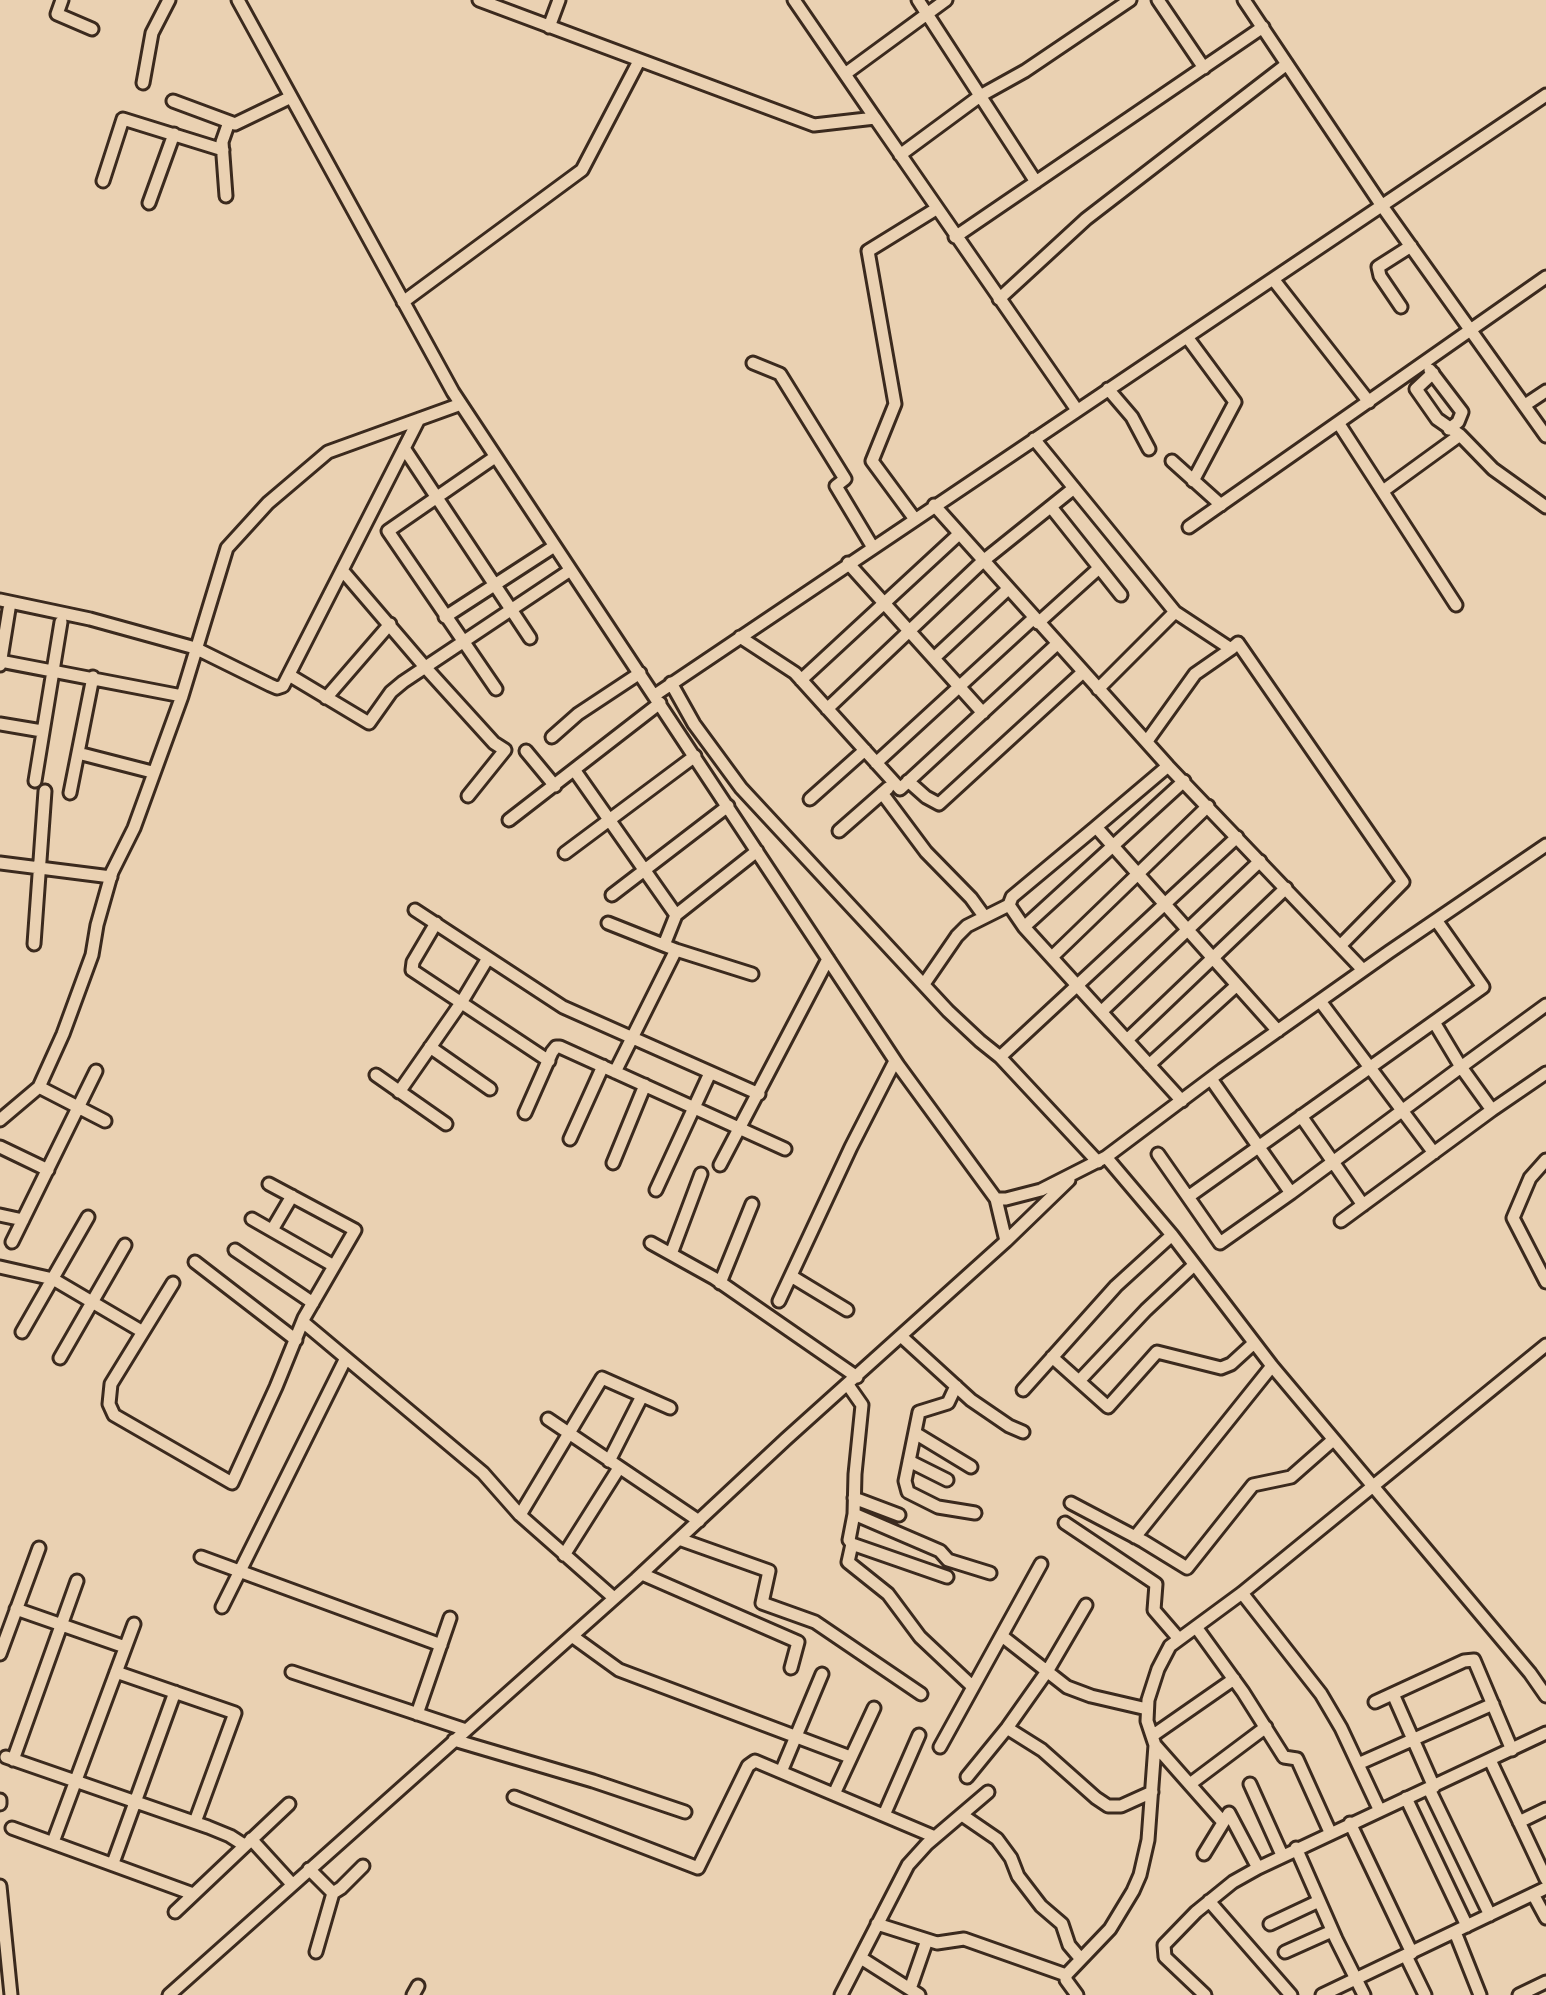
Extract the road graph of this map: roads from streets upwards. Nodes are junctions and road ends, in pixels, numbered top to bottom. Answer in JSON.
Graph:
{"nodes":[{"id":1,"x":62,"y":0,"type":"edge"},
{"id":2,"x":169,"y":0,"type":"edge"},
{"id":3,"x":238,"y":0,"type":"edge"},
{"id":4,"x":479,"y":0,"type":"edge"},
{"id":5,"x":559,"y":0,"type":"edge"},
{"id":6,"x":794,"y":0,"type":"edge"},
{"id":7,"x":918,"y":0,"type":"edge"},
{"id":8,"x":946,"y":0,"type":"edge"},
{"id":9,"x":1130,"y":0,"type":"edge"},
{"id":10,"x":1158,"y":0,"type":"edge"},
{"id":11,"x":1244,"y":0,"type":"edge"},
{"id":12,"x":928,"y":13,"type":"junction"},
{"id":13,"x":549,"y":27,"type":"junction"},
{"id":14,"x":1263,"y":27,"type":"junction"},
{"id":15,"x":92,"y":29,"type":"dead end"},
{"id":16,"x":639,"y":61,"type":"junction"},
{"id":17,"x":1287,"y":64,"type":"junction"},
{"id":18,"x":1204,"y":68,"type":"junction"},
{"id":19,"x":845,"y":74,"type":"junction"},
{"id":20,"x":143,"y":83,"type":"dead end"},
{"id":21,"x":1546,"y":95,"type":"edge"},
{"id":22,"x":980,"y":96,"type":"junction"},
{"id":23,"x":291,"y":97,"type":"junction"},
{"id":24,"x":173,"y":101,"type":"dead end"},
{"id":25,"x":875,"y":118,"type":"junction"},
{"id":26,"x":229,"y":122,"type":"junction"},
{"id":27,"x":174,"y":134,"type":"junction"},
{"id":28,"x":223,"y":150,"type":"junction"},
{"id":29,"x":900,"y":155,"type":"junction"},
{"id":30,"x":103,"y":181,"type":"dead end"},
{"id":31,"x":1036,"y":182,"type":"junction"},
{"id":32,"x":226,"y":196,"type":"dead end"},
{"id":33,"x":149,"y":203,"type":"dead end"},
{"id":34,"x":1382,"y":206,"type":"junction"},
{"id":35,"x":936,"y":209,"type":"junction"},
{"id":36,"x":955,"y":237,"type":"junction"},
{"id":37,"x":1411,"y":246,"type":"junction"},
{"id":38,"x":1546,"y":277,"type":"edge"},
{"id":39,"x":1273,"y":279,"type":"junction"},
{"id":40,"x":999,"y":299,"type":"junction"},
{"id":41,"x":403,"y":302,"type":"junction"},
{"id":42,"x":1401,"y":307,"type":"dead end"},
{"id":43,"x":1471,"y":328,"type":"junction"},
{"id":44,"x":1187,"y":337,"type":"junction"},
{"id":45,"x":1424,"y":362,"type":"junction"},
{"id":46,"x":753,"y":363,"type":"dead end"},
{"id":47,"x":1433,"y":373,"type":"junction"},
{"id":48,"x":1108,"y":389,"type":"junction"},
{"id":49,"x":1546,"y":391,"type":"edge"},
{"id":50,"x":1369,"y":402,"type":"junction"},
{"id":51,"x":461,"y":404,"type":"junction"},
{"id":52,"x":1525,"y":405,"type":"junction"},
{"id":53,"x":1077,"y":410,"type":"junction"},
{"id":54,"x":419,"y":419,"type":"junction"},
{"id":55,"x":1339,"y":424,"type":"junction"},
{"id":56,"x":1454,"y":432,"type":"junction"},
{"id":57,"x":1546,"y":436,"type":"edge"},
{"id":58,"x":1034,"y":439,"type":"junction"},
{"id":59,"x":404,"y":448,"type":"junction"},
{"id":60,"x":1149,"y":449,"type":"dead end"},
{"id":61,"x":495,"y":457,"type":"junction"},
{"id":62,"x":1172,"y":461,"type":"dead end"},
{"id":63,"x":1193,"y":481,"type":"junction"},
{"id":64,"x":1074,"y":488,"type":"junction"},
{"id":65,"x":1383,"y":491,"type":"junction"},
{"id":66,"x":439,"y":497,"type":"junction"},
{"id":67,"x":934,"y":505,"type":"junction"},
{"id":68,"x":1221,"y":505,"type":"junction"},
{"id":69,"x":1051,"y":507,"type":"junction"},
{"id":70,"x":1546,"y":507,"type":"edge"},
{"id":71,"x":914,"y":518,"type":"junction"},
{"id":72,"x":1189,"y":527,"type":"dead end"},
{"id":73,"x":959,"y":534,"type":"junction"},
{"id":74,"x":872,"y":546,"type":"junction"},
{"id":75,"x":553,"y":547,"type":"junction"},
{"id":76,"x":983,"y":561,"type":"junction"},
{"id":77,"x":848,"y":563,"type":"junction"},
{"id":78,"x":1099,"y":568,"type":"junction"},
{"id":79,"x":342,"y":570,"type":"junction"},
{"id":80,"x":569,"y":571,"type":"junction"},
{"id":81,"x":495,"y":584,"type":"junction"},
{"id":82,"x":1008,"y":589,"type":"junction"},
{"id":83,"x":1121,"y":595,"type":"dead end"},
{"id":84,"x":0,"y":600,"type":"edge"},
{"id":85,"x":884,"y":602,"type":"junction"},
{"id":86,"x":1456,"y":605,"type":"dead end"},
{"id":87,"x":9,"y":609,"type":"dead end"},
{"id":88,"x":511,"y":609,"type":"junction"},
{"id":89,"x":1175,"y":612,"type":"junction"},
{"id":90,"x":445,"y":617,"type":"junction"},
{"id":91,"x":1036,"y":620,"type":"junction"},
{"id":92,"x":61,"y":622,"type":"dead end"},
{"id":93,"x":390,"y":624,"type":"junction"},
{"id":94,"x":909,"y":630,"type":"junction"},
{"id":95,"x":740,"y":637,"type":"junction"},
{"id":96,"x":530,"y":638,"type":"dead end"},
{"id":97,"x":463,"y":642,"type":"junction"},
{"id":98,"x":1057,"y":644,"type":"junction"},
{"id":99,"x":195,"y":648,"type":"junction"},
{"id":100,"x":1231,"y":649,"type":"junction"},
{"id":101,"x":934,"y":658,"type":"junction"},
{"id":102,"x":0,"y":662,"type":"edge"},
{"id":103,"x":425,"y":667,"type":"junction"},
{"id":104,"x":53,"y":670,"type":"junction"},
{"id":105,"x":640,"y":673,"type":"junction"},
{"id":106,"x":1082,"y":673,"type":"junction"},
{"id":107,"x":289,"y":675,"type":"junction"},
{"id":108,"x":93,"y":677,"type":"junction"},
{"id":109,"x":801,"y":680,"type":"junction"},
{"id":110,"x":671,"y":683,"type":"junction"},
{"id":111,"x":959,"y":686,"type":"junction"},
{"id":112,"x":496,"y":689,"type":"dead end"},
{"id":113,"x":1098,"y":689,"type":"junction"},
{"id":114,"x":182,"y":696,"type":"junction"},
{"id":115,"x":326,"y":698,"type":"junction"},
{"id":116,"x":657,"y":699,"type":"junction"},
{"id":117,"x":827,"y":709,"type":"junction"},
{"id":118,"x":983,"y":713,"type":"junction"},
{"id":119,"x":0,"y":724,"type":"edge"},
{"id":120,"x":42,"y":731,"type":"junction"},
{"id":121,"x":552,"y":737,"type":"dead end"},
{"id":122,"x":1147,"y":741,"type":"junction"},
{"id":123,"x":865,"y":750,"type":"junction"},
{"id":124,"x":526,"y":751,"type":"dead end"},
{"id":125,"x":78,"y":753,"type":"junction"},
{"id":126,"x":695,"y":756,"type":"junction"},
{"id":127,"x":876,"y":763,"type":"junction"},
{"id":128,"x":1168,"y":766,"type":"junction"},
{"id":129,"x":575,"y":771,"type":"junction"},
{"id":130,"x":152,"y":772,"type":"junction"},
{"id":131,"x":35,"y":781,"type":"dead end"},
{"id":132,"x":908,"y":781,"type":"junction"},
{"id":133,"x":1184,"y":781,"type":"junction"},
{"id":134,"x":894,"y":782,"type":"junction"},
{"id":135,"x":555,"y":786,"type":"junction"},
{"id":136,"x":45,"y":791,"type":"dead end"},
{"id":137,"x":70,"y":793,"type":"dead end"},
{"id":138,"x":882,"y":793,"type":"junction"},
{"id":139,"x":468,"y":796,"type":"dead end"},
{"id":140,"x":810,"y":799,"type":"dead end"},
{"id":141,"x":728,"y":806,"type":"junction"},
{"id":142,"x":1208,"y":806,"type":"junction"},
{"id":143,"x":509,"y":820,"type":"dead end"},
{"id":144,"x":609,"y":820,"type":"junction"},
{"id":145,"x":1096,"y":827,"type":"junction"},
{"id":146,"x":839,"y":831,"type":"dead end"},
{"id":147,"x":1237,"y":837,"type":"junction"},
{"id":148,"x":1546,"y":845,"type":"edge"},
{"id":149,"x":1113,"y":846,"type":"junction"},
{"id":150,"x":757,"y":851,"type":"junction"},
{"id":151,"x":565,"y":853,"type":"dead end"},
{"id":152,"x":1260,"y":861,"type":"junction"},
{"id":153,"x":0,"y":863,"type":"edge"},
{"id":154,"x":38,"y":868,"type":"junction"},
{"id":155,"x":644,"y":871,"type":"junction"},
{"id":156,"x":1138,"y":874,"type":"junction"},
{"id":157,"x":111,"y":877,"type":"junction"},
{"id":158,"x":1286,"y":888,"type":"junction"},
{"id":159,"x":612,"y":895,"type":"dead end"},
{"id":160,"x":1165,"y":904,"type":"junction"},
{"id":161,"x":1009,"y":905,"type":"junction"},
{"id":162,"x":415,"y":910,"type":"dead end"},
{"id":163,"x":676,"y":915,"type":"junction"},
{"id":164,"x":984,"y":916,"type":"junction"},
{"id":165,"x":1436,"y":920,"type":"junction"},
{"id":166,"x":436,"y":923,"type":"junction"},
{"id":167,"x":608,"y":923,"type":"dead end"},
{"id":168,"x":1024,"y":927,"type":"junction"},
{"id":169,"x":1188,"y":930,"type":"junction"},
{"id":170,"x":34,"y":944,"type":"dead end"},
{"id":171,"x":664,"y":945,"type":"junction"},
{"id":172,"x":1340,"y":946,"type":"junction"},
{"id":173,"x":676,"y":950,"type":"junction"},
{"id":174,"x":1052,"y":957,"type":"junction"},
{"id":175,"x":488,"y":958,"type":"junction"},
{"id":176,"x":1213,"y":958,"type":"junction"},
{"id":177,"x":828,"y":959,"type":"junction"},
{"id":178,"x":1363,"y":970,"type":"junction"},
{"id":179,"x":752,"y":974,"type":"dead end"},
{"id":180,"x":924,"y":984,"type":"junction"},
{"id":181,"x":1237,"y":985,"type":"junction"},
{"id":182,"x":1078,"y":986,"type":"junction"},
{"id":183,"x":1320,"y":1001,"type":"junction"},
{"id":184,"x":461,"y":1003,"type":"junction"},
{"id":185,"x":1546,"y":1005,"type":"edge"},
{"id":186,"x":1101,"y":1012,"type":"junction"},
{"id":187,"x":1434,"y":1022,"type":"junction"},
{"id":188,"x":1278,"y":1031,"type":"junction"},
{"id":189,"x":630,"y":1038,"type":"junction"},
{"id":190,"x":1127,"y":1040,"type":"junction"},
{"id":191,"x":430,"y":1047,"type":"junction"},
{"id":192,"x":1000,"y":1057,"type":"junction"},
{"id":193,"x":549,"y":1061,"type":"junction"},
{"id":194,"x":895,"y":1061,"type":"junction"},
{"id":195,"x":1149,"y":1065,"type":"junction"},
{"id":196,"x":603,"y":1066,"type":"junction"},
{"id":197,"x":1370,"y":1067,"type":"junction"},
{"id":198,"x":1461,"y":1067,"type":"junction"},
{"id":199,"x":96,"y":1071,"type":"dead end"},
{"id":200,"x":615,"y":1072,"type":"junction"},
{"id":201,"x":710,"y":1073,"type":"junction"},
{"id":202,"x":1546,"y":1073,"type":"edge"},
{"id":203,"x":376,"y":1075,"type":"dead end"},
{"id":204,"x":1211,"y":1079,"type":"junction"},
{"id":205,"x":645,"y":1085,"type":"junction"},
{"id":206,"x":39,"y":1087,"type":"junction"},
{"id":207,"x":490,"y":1089,"type":"dead end"},
{"id":208,"x":399,"y":1092,"type":"junction"},
{"id":209,"x":759,"y":1094,"type":"junction"},
{"id":210,"x":1182,"y":1101,"type":"junction"},
{"id":211,"x":79,"y":1107,"type":"junction"},
{"id":212,"x":694,"y":1107,"type":"junction"},
{"id":213,"x":1402,"y":1110,"type":"junction"},
{"id":214,"x":1492,"y":1110,"type":"junction"},
{"id":215,"x":525,"y":1113,"type":"dead end"},
{"id":216,"x":1301,"y":1116,"type":"junction"},
{"id":217,"x":0,"y":1120,"type":"edge"},
{"id":218,"x":105,"y":1121,"type":"dead end"},
{"id":219,"x":446,"y":1124,"type":"dead end"},
{"id":220,"x":741,"y":1128,"type":"junction"},
{"id":221,"x":570,"y":1139,"type":"dead end"},
{"id":222,"x":0,"y":1147,"type":"edge"},
{"id":223,"x":1258,"y":1147,"type":"junction"},
{"id":224,"x":785,"y":1149,"type":"dead end"},
{"id":225,"x":1434,"y":1153,"type":"junction"},
{"id":226,"x":1158,"y":1154,"type":"dead end"},
{"id":227,"x":1102,"y":1160,"type":"junction"},
{"id":228,"x":1546,"y":1160,"type":"edge"},
{"id":229,"x":1333,"y":1162,"type":"junction"},
{"id":230,"x":613,"y":1163,"type":"dead end"},
{"id":231,"x":720,"y":1165,"type":"dead end"},
{"id":232,"x":48,"y":1170,"type":"junction"},
{"id":233,"x":701,"y":1174,"type":"dead end"},
{"id":234,"x":1075,"y":1174,"type":"junction"},
{"id":235,"x":269,"y":1184,"type":"dead end"},
{"id":236,"x":656,"y":1190,"type":"dead end"},
{"id":237,"x":1291,"y":1193,"type":"junction"},
{"id":238,"x":292,"y":1196,"type":"junction"},
{"id":239,"x":1188,"y":1197,"type":"junction"},
{"id":240,"x":996,"y":1199,"type":"junction"},
{"id":241,"x":752,"y":1204,"type":"dead end"},
{"id":242,"x":1363,"y":1205,"type":"junction"},
{"id":243,"x":0,"y":1215,"type":"edge"},
{"id":244,"x":88,"y":1217,"type":"dead end"},
{"id":245,"x":252,"y":1219,"type":"dead end"},
{"id":246,"x":23,"y":1220,"type":"junction"},
{"id":247,"x":1341,"y":1221,"type":"dead end"},
{"id":248,"x":272,"y":1230,"type":"junction"},
{"id":249,"x":1172,"y":1235,"type":"junction"},
{"id":250,"x":1006,"y":1241,"type":"junction"},
{"id":251,"x":12,"y":1242,"type":"dead end"},
{"id":252,"x":651,"y":1243,"type":"dead end"},
{"id":253,"x":125,"y":1245,"type":"dead end"},
{"id":254,"x":235,"y":1250,"type":"dead end"},
{"id":255,"x":671,"y":1254,"type":"junction"},
{"id":256,"x":195,"y":1262,"type":"dead end"},
{"id":257,"x":1194,"y":1265,"type":"junction"},
{"id":258,"x":334,"y":1266,"type":"junction"},
{"id":259,"x":0,"y":1267,"type":"edge"},
{"id":260,"x":791,"y":1276,"type":"junction"},
{"id":261,"x":53,"y":1279,"type":"junction"},
{"id":262,"x":1546,"y":1282,"type":"edge"},
{"id":263,"x":173,"y":1283,"type":"dead end"},
{"id":264,"x":720,"y":1283,"type":"junction"},
{"id":265,"x":779,"y":1301,"type":"dead end"},
{"id":266,"x":93,"y":1303,"type":"junction"},
{"id":267,"x":313,"y":1303,"type":"junction"},
{"id":268,"x":847,"y":1310,"type":"dead end"},
{"id":269,"x":303,"y":1322,"type":"junction"},
{"id":270,"x":22,"y":1332,"type":"dead end"},
{"id":271,"x":143,"y":1332,"type":"junction"},
{"id":272,"x":902,"y":1337,"type":"junction"},
{"id":273,"x":296,"y":1340,"type":"junction"},
{"id":274,"x":1254,"y":1343,"type":"junction"},
{"id":275,"x":1546,"y":1345,"type":"edge"},
{"id":276,"x":1052,"y":1357,"type":"junction"},
{"id":277,"x":60,"y":1358,"type":"dead end"},
{"id":278,"x":346,"y":1358,"type":"junction"},
{"id":279,"x":1272,"y":1366,"type":"junction"},
{"id":280,"x":853,"y":1381,"type":"junction"},
{"id":281,"x":1079,"y":1381,"type":"junction"},
{"id":282,"x":956,"y":1386,"type":"junction"},
{"id":283,"x":1023,"y":1390,"type":"dead end"},
{"id":284,"x":642,"y":1396,"type":"junction"},
{"id":285,"x":670,"y":1408,"type":"dead end"},
{"id":286,"x":548,"y":1419,"type":"dead end"},
{"id":287,"x":1023,"y":1432,"type":"dead end"},
{"id":288,"x":915,"y":1433,"type":"junction"},
{"id":289,"x":570,"y":1434,"type":"junction"},
{"id":290,"x":1333,"y":1440,"type":"junction"},
{"id":291,"x":609,"y":1461,"type":"junction"},
{"id":292,"x":909,"y":1461,"type":"junction"},
{"id":293,"x":971,"y":1467,"type":"dead end"},
{"id":294,"x":619,"y":1468,"type":"junction"},
{"id":295,"x":947,"y":1480,"type":"dead end"},
{"id":296,"x":1372,"y":1486,"type":"junction"},
{"id":297,"x":854,"y":1498,"type":"junction"},
{"id":298,"x":1071,"y":1503,"type":"dead end"},
{"id":299,"x":975,"y":1513,"type":"dead end"},
{"id":300,"x":854,"y":1514,"type":"junction"},
{"id":301,"x":520,"y":1515,"type":"junction"},
{"id":302,"x":899,"y":1515,"type":"dead end"},
{"id":303,"x":699,"y":1521,"type":"junction"},
{"id":304,"x":1065,"y":1523,"type":"dead end"},
{"id":305,"x":1135,"y":1537,"type":"junction"},
{"id":306,"x":679,"y":1539,"type":"junction"},
{"id":307,"x":852,"y":1544,"type":"junction"},
{"id":308,"x":39,"y":1548,"type":"dead end"},
{"id":309,"x":564,"y":1555,"type":"junction"},
{"id":310,"x":201,"y":1557,"type":"dead end"},
{"id":311,"x":1041,"y":1564,"type":"dead end"},
{"id":312,"x":240,"y":1573,"type":"junction"},
{"id":313,"x":990,"y":1573,"type":"dead end"},
{"id":314,"x":642,"y":1574,"type":"junction"},
{"id":315,"x":947,"y":1577,"type":"dead end"},
{"id":316,"x":77,"y":1581,"type":"dead end"},
{"id":317,"x":1242,"y":1593,"type":"junction"},
{"id":318,"x":614,"y":1598,"type":"junction"},
{"id":319,"x":1086,"y":1605,"type":"dead end"},
{"id":320,"x":222,"y":1607,"type":"dead end"},
{"id":321,"x":16,"y":1609,"type":"junction"},
{"id":322,"x":450,"y":1618,"type":"dead end"},
{"id":323,"x":61,"y":1624,"type":"junction"},
{"id":324,"x":134,"y":1624,"type":"dead end"},
{"id":325,"x":1196,"y":1627,"type":"junction"},
{"id":326,"x":572,"y":1636,"type":"junction"},
{"id":327,"x":1002,"y":1636,"type":"junction"},
{"id":328,"x":1179,"y":1639,"type":"junction"},
{"id":329,"x":441,"y":1645,"type":"junction"},
{"id":330,"x":125,"y":1647,"type":"junction"},
{"id":331,"x":0,"y":1654,"type":"edge"},
{"id":332,"x":791,"y":1668,"type":"dead end"},
{"id":333,"x":1048,"y":1670,"type":"junction"},
{"id":334,"x":116,"y":1672,"type":"junction"},
{"id":335,"x":292,"y":1672,"type":"dead end"},
{"id":336,"x":822,"y":1674,"type":"dead end"},
{"id":337,"x":1234,"y":1679,"type":"junction"},
{"id":338,"x":973,"y":1687,"type":"junction"},
{"id":339,"x":1544,"y":1689,"type":"edge"},
{"id":340,"x":175,"y":1692,"type":"junction"},
{"id":341,"x":921,"y":1694,"type":"dead end"},
{"id":342,"x":1393,"y":1694,"type":"junction"},
{"id":343,"x":1375,"y":1702,"type":"dead end"},
{"id":344,"x":1493,"y":1704,"type":"junction"},
{"id":345,"x":874,"y":1708,"type":"dead end"},
{"id":346,"x":1147,"y":1709,"type":"junction"},
{"id":347,"x":417,"y":1714,"type":"junction"},
{"id":348,"x":1266,"y":1727,"type":"junction"},
{"id":349,"x":1007,"y":1728,"type":"junction"},
{"id":350,"x":466,"y":1730,"type":"junction"},
{"id":351,"x":1546,"y":1733,"type":"edge"},
{"id":352,"x":796,"y":1735,"type":"junction"},
{"id":353,"x":919,"y":1735,"type":"dead end"},
{"id":354,"x":1413,"y":1739,"type":"junction"},
{"id":355,"x":454,"y":1740,"type":"junction"},
{"id":356,"x":1154,"y":1740,"type":"junction"},
{"id":357,"x":940,"y":1747,"type":"dead end"},
{"id":358,"x":1512,"y":1750,"type":"junction"},
{"id":359,"x":850,"y":1757,"type":"junction"},
{"id":360,"x":1490,"y":1760,"type":"junction"},
{"id":361,"x":1358,"y":1764,"type":"junction"},
{"id":362,"x":781,"y":1772,"type":"junction"},
{"id":363,"x":967,"y":1777,"type":"dead end"},
{"id":364,"x":75,"y":1781,"type":"junction"},
{"id":365,"x":1190,"y":1784,"type":"junction"},
{"id":366,"x":1250,"y":1784,"type":"dead end"},
{"id":367,"x":1432,"y":1788,"type":"junction"},
{"id":368,"x":988,"y":1792,"type":"dead end"},
{"id":369,"x":1152,"y":1792,"type":"junction"},
{"id":370,"x":834,"y":1794,"type":"junction"},
{"id":371,"x":514,"y":1797,"type":"dead end"},
{"id":372,"x":1406,"y":1798,"type":"junction"},
{"id":373,"x":136,"y":1802,"type":"junction"},
{"id":374,"x":289,"y":1804,"type":"dead end"},
{"id":375,"x":1379,"y":1809,"type":"junction"},
{"id":376,"x":1546,"y":1809,"type":"edge"},
{"id":377,"x":685,"y":1812,"type":"dead end"},
{"id":378,"x":884,"y":1815,"type":"junction"},
{"id":379,"x":962,"y":1815,"type":"junction"},
{"id":380,"x":195,"y":1822,"type":"junction"},
{"id":381,"x":1223,"y":1822,"type":"junction"},
{"id":382,"x":1519,"y":1822,"type":"junction"},
{"id":383,"x":1350,"y":1823,"type":"junction"},
{"id":384,"x":12,"y":1828,"type":"dead end"},
{"id":385,"x":1330,"y":1832,"type":"junction"},
{"id":386,"x":935,"y":1837,"type":"junction"},
{"id":387,"x":53,"y":1842,"type":"junction"},
{"id":388,"x":247,"y":1843,"type":"junction"},
{"id":389,"x":1296,"y":1848,"type":"junction"},
{"id":390,"x":1204,"y":1854,"type":"dead end"},
{"id":391,"x":1282,"y":1855,"type":"junction"},
{"id":392,"x":113,"y":1863,"type":"junction"},
{"id":393,"x":363,"y":1866,"type":"dead end"},
{"id":394,"x":1258,"y":1868,"type":"junction"},
{"id":395,"x":309,"y":1869,"type":"junction"},
{"id":396,"x":1546,"y":1879,"type":"edge"},
{"id":397,"x":0,"y":1886,"type":"edge"},
{"id":398,"x":289,"y":1887,"type":"junction"},
{"id":399,"x":1546,"y":1888,"type":"edge"},
{"id":400,"x":333,"y":1893,"type":"junction"},
{"id":401,"x":193,"y":1894,"type":"junction"},
{"id":402,"x":1533,"y":1894,"type":"junction"},
{"id":403,"x":1209,"y":1901,"type":"junction"},
{"id":404,"x":1319,"y":1901,"type":"junction"},
{"id":405,"x":175,"y":1912,"type":"dead end"},
{"id":406,"x":1490,"y":1915,"type":"junction"},
{"id":407,"x":1546,"y":1918,"type":"edge"},
{"id":408,"x":877,"y":1924,"type":"junction"},
{"id":409,"x":1270,"y":1924,"type":"dead end"},
{"id":410,"x":1467,"y":1926,"type":"junction"},
{"id":411,"x":1332,"y":1931,"type":"junction"},
{"id":412,"x":1455,"y":1932,"type":"junction"},
{"id":413,"x":927,"y":1940,"type":"junction"},
{"id":414,"x":316,"y":1952,"type":"dead end"},
{"id":415,"x":1285,"y":1952,"type":"dead end"},
{"id":416,"x":1409,"y":1954,"type":"junction"},
{"id":417,"x":861,"y":1958,"type":"junction"},
{"id":418,"x":1080,"y":1958,"type":"junction"},
{"id":419,"x":1066,"y":1975,"type":"junction"},
{"id":420,"x":1357,"y":1980,"type":"junction"},
{"id":421,"x":1546,"y":1982,"type":"edge"},
{"id":422,"x":914,"y":1992,"type":"edge"},
{"id":423,"x":11,"y":1995,"type":"edge"},
{"id":424,"x":169,"y":1995,"type":"edge"},
{"id":425,"x":841,"y":1995,"type":"edge"},
{"id":426,"x":1077,"y":1995,"type":"edge"},
{"id":427,"x":1205,"y":1995,"type":"edge"},
{"id":428,"x":1291,"y":1995,"type":"edge"},
{"id":429,"x":1322,"y":1995,"type":"edge"},
{"id":430,"x":1364,"y":1995,"type":"edge"},
{"id":431,"x":1425,"y":1995,"type":"edge"},
{"id":432,"x":1480,"y":1995,"type":"edge"},
{"id":433,"x":1519,"y":1995,"type":"edge"}],
"edges":[{"from":1,"to":15,"type":"street"},
{"from":2,"to":20,"type":"street"},
{"from":3,"to":23,"type":"street"},
{"from":4,"to":13,"type":"street"},
{"from":5,"to":13,"type":"street"},
{"from":6,"to":19,"type":"street"},
{"from":7,"to":12,"type":"street"},
{"from":8,"to":12,"type":"street"},
{"from":9,"to":22,"type":"street"},
{"from":10,"to":18,"type":"street"},
{"from":11,"to":14,"type":"street"},
{"from":12,"to":19,"type":"street"},
{"from":12,"to":22,"type":"street"},
{"from":13,"to":16,"type":"street"},
{"from":14,"to":17,"type":"street"},
{"from":14,"to":18,"type":"street"},
{"from":16,"to":25,"type":"street"},
{"from":16,"to":41,"type":"street"},
{"from":17,"to":34,"type":"street"},
{"from":17,"to":40,"type":"street"},
{"from":18,"to":31,"type":"street"},
{"from":19,"to":25,"type":"street"},
{"from":21,"to":34,"type":"street"},
{"from":22,"to":29,"type":"street"},
{"from":22,"to":31,"type":"street"},
{"from":23,"to":26,"type":"street"},
{"from":23,"to":41,"type":"street"},
{"from":24,"to":26,"type":"street"},
{"from":25,"to":29,"type":"street"},
{"from":26,"to":28,"type":"street"},
{"from":27,"to":28,"type":"street"},
{"from":27,"to":30,"type":"street"},
{"from":27,"to":33,"type":"street"},
{"from":28,"to":32,"type":"street"},
{"from":29,"to":35,"type":"street"},
{"from":31,"to":36,"type":"street"},
{"from":34,"to":37,"type":"street"},
{"from":34,"to":39,"type":"street"},
{"from":35,"to":36,"type":"street"},
{"from":35,"to":71,"type":"street"},
{"from":36,"to":40,"type":"street"},
{"from":37,"to":42,"type":"street"},
{"from":37,"to":43,"type":"street"},
{"from":38,"to":43,"type":"street"},
{"from":39,"to":44,"type":"street"},
{"from":39,"to":50,"type":"street"},
{"from":40,"to":53,"type":"street"},
{"from":41,"to":51,"type":"street"},
{"from":43,"to":45,"type":"street"},
{"from":43,"to":52,"type":"street"},
{"from":44,"to":48,"type":"street"},
{"from":44,"to":63,"type":"street"},
{"from":45,"to":47,"type":"street"},
{"from":45,"to":50,"type":"street"},
{"from":46,"to":74,"type":"street"},
{"from":47,"to":56,"type":"street"},
{"from":47,"to":56,"type":"street"},
{"from":48,"to":53,"type":"street"},
{"from":48,"to":60,"type":"street"},
{"from":49,"to":52,"type":"street"},
{"from":50,"to":55,"type":"street"},
{"from":51,"to":54,"type":"street"},
{"from":51,"to":61,"type":"street"},
{"from":52,"to":57,"type":"street"},
{"from":53,"to":58,"type":"street"},
{"from":54,"to":59,"type":"street"},
{"from":54,"to":99,"type":"street"},
{"from":55,"to":65,"type":"street"},
{"from":55,"to":68,"type":"street"},
{"from":56,"to":65,"type":"street"},
{"from":56,"to":70,"type":"street"},
{"from":58,"to":64,"type":"street"},
{"from":58,"to":67,"type":"street"},
{"from":59,"to":66,"type":"street"},
{"from":59,"to":79,"type":"street"},
{"from":61,"to":66,"type":"street"},
{"from":61,"to":75,"type":"street"},
{"from":62,"to":63,"type":"street"},
{"from":63,"to":68,"type":"street"},
{"from":64,"to":69,"type":"street"},
{"from":64,"to":89,"type":"street"},
{"from":65,"to":86,"type":"street"},
{"from":66,"to":81,"type":"street"},
{"from":66,"to":90,"type":"street"},
{"from":67,"to":71,"type":"street"},
{"from":67,"to":73,"type":"street"},
{"from":68,"to":72,"type":"street"},
{"from":69,"to":76,"type":"street"},
{"from":69,"to":78,"type":"street"},
{"from":71,"to":74,"type":"street"},
{"from":73,"to":76,"type":"street"},
{"from":73,"to":85,"type":"street"},
{"from":74,"to":77,"type":"street"},
{"from":75,"to":80,"type":"street"},
{"from":75,"to":81,"type":"street"},
{"from":76,"to":82,"type":"street"},
{"from":76,"to":94,"type":"street"},
{"from":77,"to":85,"type":"street"},
{"from":77,"to":95,"type":"street"},
{"from":78,"to":83,"type":"street"},
{"from":78,"to":91,"type":"street"},
{"from":79,"to":93,"type":"street"},
{"from":79,"to":107,"type":"street"},
{"from":80,"to":88,"type":"street"},
{"from":80,"to":105,"type":"street"},
{"from":81,"to":88,"type":"street"},
{"from":81,"to":90,"type":"street"},
{"from":82,"to":91,"type":"street"},
{"from":82,"to":101,"type":"street"},
{"from":84,"to":99,"type":"street"},
{"from":85,"to":94,"type":"street"},
{"from":85,"to":109,"type":"street"},
{"from":87,"to":102,"type":"street"},
{"from":88,"to":96,"type":"street"},
{"from":88,"to":97,"type":"street"},
{"from":89,"to":100,"type":"street"},
{"from":89,"to":113,"type":"street"},
{"from":90,"to":97,"type":"street"},
{"from":91,"to":98,"type":"street"},
{"from":91,"to":111,"type":"street"},
{"from":92,"to":104,"type":"street"},
{"from":93,"to":103,"type":"street"},
{"from":93,"to":115,"type":"street"},
{"from":94,"to":101,"type":"street"},
{"from":94,"to":117,"type":"street"},
{"from":95,"to":109,"type":"street"},
{"from":95,"to":110,"type":"street"},
{"from":97,"to":103,"type":"street"},
{"from":97,"to":112,"type":"street"},
{"from":98,"to":106,"type":"street"},
{"from":98,"to":118,"type":"street"},
{"from":99,"to":107,"type":"street"},
{"from":99,"to":114,"type":"street"},
{"from":100,"to":122,"type":"street"},
{"from":100,"to":172,"type":"street"},
{"from":101,"to":111,"type":"street"},
{"from":102,"to":104,"type":"street"},
{"from":103,"to":115,"type":"street"},
{"from":103,"to":139,"type":"street"},
{"from":104,"to":108,"type":"street"},
{"from":104,"to":120,"type":"street"},
{"from":105,"to":116,"type":"street"},
{"from":105,"to":121,"type":"street"},
{"from":106,"to":113,"type":"street"},
{"from":106,"to":132,"type":"street"},
{"from":107,"to":115,"type":"street"},
{"from":108,"to":114,"type":"street"},
{"from":108,"to":125,"type":"street"},
{"from":109,"to":117,"type":"street"},
{"from":110,"to":116,"type":"street"},
{"from":110,"to":180,"type":"street"},
{"from":111,"to":118,"type":"street"},
{"from":111,"to":127,"type":"street"},
{"from":113,"to":122,"type":"street"},
{"from":114,"to":130,"type":"street"},
{"from":116,"to":126,"type":"street"},
{"from":116,"to":129,"type":"street"},
{"from":117,"to":123,"type":"street"},
{"from":118,"to":132,"type":"street"},
{"from":119,"to":120,"type":"street"},
{"from":120,"to":131,"type":"street"},
{"from":122,"to":128,"type":"street"},
{"from":123,"to":127,"type":"street"},
{"from":123,"to":140,"type":"street"},
{"from":124,"to":135,"type":"street"},
{"from":125,"to":130,"type":"street"},
{"from":125,"to":137,"type":"street"},
{"from":126,"to":141,"type":"street"},
{"from":126,"to":144,"type":"street"},
{"from":127,"to":134,"type":"street"},
{"from":128,"to":133,"type":"street"},
{"from":128,"to":145,"type":"street"},
{"from":129,"to":135,"type":"street"},
{"from":129,"to":144,"type":"street"},
{"from":130,"to":157,"type":"street"},
{"from":132,"to":134,"type":"street"},
{"from":133,"to":142,"type":"street"},
{"from":133,"to":149,"type":"street"},
{"from":134,"to":138,"type":"street"},
{"from":135,"to":143,"type":"street"},
{"from":136,"to":154,"type":"street"},
{"from":138,"to":146,"type":"street"},
{"from":138,"to":164,"type":"street"},
{"from":141,"to":150,"type":"street"},
{"from":141,"to":155,"type":"street"},
{"from":142,"to":147,"type":"street"},
{"from":142,"to":156,"type":"street"},
{"from":144,"to":151,"type":"street"},
{"from":144,"to":155,"type":"street"},
{"from":145,"to":149,"type":"street"},
{"from":145,"to":161,"type":"street"},
{"from":147,"to":152,"type":"street"},
{"from":147,"to":160,"type":"street"},
{"from":148,"to":165,"type":"street"},
{"from":149,"to":156,"type":"street"},
{"from":149,"to":168,"type":"street"},
{"from":150,"to":163,"type":"street"},
{"from":150,"to":177,"type":"street"},
{"from":152,"to":158,"type":"street"},
{"from":152,"to":169,"type":"street"},
{"from":153,"to":154,"type":"street"},
{"from":154,"to":157,"type":"street"},
{"from":154,"to":170,"type":"street"},
{"from":155,"to":159,"type":"street"},
{"from":155,"to":163,"type":"street"},
{"from":156,"to":160,"type":"street"},
{"from":156,"to":174,"type":"street"},
{"from":157,"to":206,"type":"street"},
{"from":158,"to":172,"type":"street"},
{"from":158,"to":176,"type":"street"},
{"from":160,"to":169,"type":"street"},
{"from":160,"to":182,"type":"street"},
{"from":161,"to":164,"type":"street"},
{"from":161,"to":168,"type":"street"},
{"from":162,"to":166,"type":"street"},
{"from":163,"to":171,"type":"street"},
{"from":164,"to":180,"type":"street"},
{"from":165,"to":178,"type":"street"},
{"from":165,"to":187,"type":"street"},
{"from":166,"to":175,"type":"street"},
{"from":166,"to":184,"type":"street"},
{"from":167,"to":171,"type":"street"},
{"from":168,"to":174,"type":"street"},
{"from":169,"to":176,"type":"street"},
{"from":169,"to":186,"type":"street"},
{"from":171,"to":173,"type":"street"},
{"from":172,"to":178,"type":"street"},
{"from":173,"to":179,"type":"street"},
{"from":173,"to":189,"type":"street"},
{"from":174,"to":182,"type":"street"},
{"from":175,"to":184,"type":"street"},
{"from":175,"to":189,"type":"street"},
{"from":176,"to":181,"type":"street"},
{"from":176,"to":190,"type":"street"},
{"from":177,"to":194,"type":"street"},
{"from":177,"to":209,"type":"street"},
{"from":178,"to":183,"type":"street"},
{"from":180,"to":192,"type":"street"},
{"from":181,"to":188,"type":"street"},
{"from":181,"to":195,"type":"street"},
{"from":182,"to":186,"type":"street"},
{"from":182,"to":192,"type":"street"},
{"from":183,"to":188,"type":"street"},
{"from":183,"to":197,"type":"street"},
{"from":184,"to":191,"type":"street"},
{"from":184,"to":193,"type":"street"},
{"from":185,"to":198,"type":"street"},
{"from":186,"to":190,"type":"street"},
{"from":187,"to":197,"type":"street"},
{"from":187,"to":198,"type":"street"},
{"from":188,"to":204,"type":"street"},
{"from":189,"to":200,"type":"street"},
{"from":189,"to":201,"type":"street"},
{"from":190,"to":195,"type":"street"},
{"from":191,"to":207,"type":"street"},
{"from":191,"to":208,"type":"street"},
{"from":192,"to":227,"type":"street"},
{"from":193,"to":196,"type":"street"},
{"from":193,"to":215,"type":"street"},
{"from":194,"to":240,"type":"street"},
{"from":194,"to":260,"type":"street"},
{"from":195,"to":210,"type":"street"},
{"from":196,"to":200,"type":"street"},
{"from":196,"to":221,"type":"street"},
{"from":197,"to":213,"type":"street"},
{"from":197,"to":216,"type":"street"},
{"from":198,"to":213,"type":"street"},
{"from":198,"to":214,"type":"street"},
{"from":199,"to":211,"type":"street"},
{"from":200,"to":205,"type":"street"},
{"from":201,"to":209,"type":"street"},
{"from":201,"to":212,"type":"street"},
{"from":202,"to":214,"type":"street"},
{"from":203,"to":208,"type":"street"},
{"from":204,"to":210,"type":"street"},
{"from":204,"to":223,"type":"street"},
{"from":205,"to":212,"type":"street"},
{"from":205,"to":230,"type":"street"},
{"from":206,"to":211,"type":"street"},
{"from":206,"to":217,"type":"street"},
{"from":208,"to":219,"type":"street"},
{"from":209,"to":220,"type":"street"},
{"from":210,"to":227,"type":"street"},
{"from":211,"to":218,"type":"street"},
{"from":211,"to":232,"type":"street"},
{"from":212,"to":220,"type":"street"},
{"from":212,"to":236,"type":"street"},
{"from":213,"to":225,"type":"street"},
{"from":213,"to":229,"type":"street"},
{"from":214,"to":225,"type":"street"},
{"from":216,"to":223,"type":"street"},
{"from":216,"to":229,"type":"street"},
{"from":220,"to":224,"type":"street"},
{"from":220,"to":231,"type":"street"},
{"from":222,"to":232,"type":"street"},
{"from":223,"to":237,"type":"street"},
{"from":223,"to":239,"type":"street"},
{"from":225,"to":242,"type":"street"},
{"from":226,"to":239,"type":"street"},
{"from":227,"to":234,"type":"street"},
{"from":227,"to":249,"type":"street"},
{"from":228,"to":262,"type":"street"},
{"from":229,"to":237,"type":"street"},
{"from":229,"to":242,"type":"street"},
{"from":232,"to":246,"type":"street"},
{"from":233,"to":255,"type":"street"},
{"from":234,"to":240,"type":"street"},
{"from":234,"to":250,"type":"street"},
{"from":235,"to":238,"type":"street"},
{"from":237,"to":239,"type":"street"},
{"from":238,"to":248,"type":"street"},
{"from":238,"to":258,"type":"street"},
{"from":240,"to":250,"type":"street"},
{"from":241,"to":264,"type":"street"},
{"from":242,"to":247,"type":"street"},
{"from":243,"to":246,"type":"street"},
{"from":244,"to":261,"type":"street"},
{"from":245,"to":248,"type":"street"},
{"from":246,"to":251,"type":"street"},
{"from":248,"to":258,"type":"street"},
{"from":249,"to":257,"type":"street"},
{"from":249,"to":276,"type":"street"},
{"from":250,"to":272,"type":"street"},
{"from":252,"to":255,"type":"street"},
{"from":253,"to":266,"type":"street"},
{"from":254,"to":267,"type":"street"},
{"from":255,"to":264,"type":"street"},
{"from":256,"to":273,"type":"street"},
{"from":257,"to":274,"type":"street"},
{"from":257,"to":281,"type":"street"},
{"from":258,"to":267,"type":"street"},
{"from":259,"to":261,"type":"street"},
{"from":260,"to":265,"type":"street"},
{"from":260,"to":268,"type":"street"},
{"from":261,"to":266,"type":"street"},
{"from":261,"to":270,"type":"street"},
{"from":263,"to":271,"type":"street"},
{"from":264,"to":280,"type":"street"},
{"from":266,"to":271,"type":"street"},
{"from":266,"to":277,"type":"street"},
{"from":267,"to":269,"type":"street"},
{"from":269,"to":273,"type":"street"},
{"from":269,"to":278,"type":"street"},
{"from":271,"to":273,"type":"street"},
{"from":272,"to":280,"type":"street"},
{"from":272,"to":282,"type":"street"},
{"from":274,"to":279,"type":"street"},
{"from":274,"to":281,"type":"street"},
{"from":275,"to":296,"type":"street"},
{"from":276,"to":281,"type":"street"},
{"from":276,"to":283,"type":"street"},
{"from":278,"to":301,"type":"street"},
{"from":278,"to":312,"type":"street"},
{"from":279,"to":290,"type":"street"},
{"from":279,"to":305,"type":"street"},
{"from":280,"to":297,"type":"street"},
{"from":280,"to":303,"type":"street"},
{"from":282,"to":287,"type":"street"},
{"from":282,"to":288,"type":"street"},
{"from":284,"to":285,"type":"street"},
{"from":284,"to":289,"type":"street"},
{"from":284,"to":291,"type":"street"},
{"from":286,"to":289,"type":"street"},
{"from":288,"to":292,"type":"street"},
{"from":288,"to":293,"type":"street"},
{"from":289,"to":291,"type":"street"},
{"from":289,"to":301,"type":"street"},
{"from":290,"to":296,"type":"street"},
{"from":290,"to":305,"type":"street"},
{"from":291,"to":294,"type":"street"},
{"from":292,"to":295,"type":"street"},
{"from":292,"to":299,"type":"street"},
{"from":294,"to":303,"type":"street"},
{"from":294,"to":309,"type":"street"},
{"from":296,"to":317,"type":"street"},
{"from":296,"to":339,"type":"street"},
{"from":297,"to":300,"type":"street"},
{"from":297,"to":302,"type":"street"},
{"from":298,"to":305,"type":"street"},
{"from":300,"to":307,"type":"street"},
{"from":300,"to":313,"type":"street"},
{"from":301,"to":309,"type":"street"},
{"from":303,"to":306,"type":"street"},
{"from":304,"to":328,"type":"street"},
{"from":306,"to":314,"type":"street"},
{"from":306,"to":341,"type":"street"},
{"from":307,"to":315,"type":"street"},
{"from":307,"to":338,"type":"street"},
{"from":308,"to":321,"type":"street"},
{"from":309,"to":318,"type":"street"},
{"from":310,"to":312,"type":"street"},
{"from":311,"to":327,"type":"street"},
{"from":312,"to":320,"type":"street"},
{"from":312,"to":329,"type":"street"},
{"from":314,"to":318,"type":"street"},
{"from":314,"to":332,"type":"street"},
{"from":316,"to":323,"type":"street"},
{"from":317,"to":325,"type":"street"},
{"from":317,"to":361,"type":"street"},
{"from":318,"to":326,"type":"street"},
{"from":319,"to":333,"type":"street"},
{"from":321,"to":323,"type":"street"},
{"from":321,"to":331,"type":"street"},
{"from":322,"to":329,"type":"street"},
{"from":323,"to":330,"type":"street"},
{"from":323,"to":364,"type":"street"},
{"from":324,"to":330,"type":"street"},
{"from":325,"to":328,"type":"street"},
{"from":325,"to":337,"type":"street"},
{"from":326,"to":350,"type":"street"},
{"from":326,"to":352,"type":"street"},
{"from":327,"to":333,"type":"street"},
{"from":327,"to":338,"type":"street"},
{"from":328,"to":346,"type":"street"},
{"from":329,"to":347,"type":"street"},
{"from":330,"to":334,"type":"street"},
{"from":333,"to":346,"type":"street"},
{"from":333,"to":349,"type":"street"},
{"from":334,"to":340,"type":"street"},
{"from":334,"to":364,"type":"street"},
{"from":335,"to":347,"type":"street"},
{"from":336,"to":352,"type":"street"},
{"from":337,"to":348,"type":"street"},
{"from":337,"to":356,"type":"street"},
{"from":338,"to":357,"type":"street"},
{"from":340,"to":373,"type":"street"},
{"from":340,"to":380,"type":"street"},
{"from":342,"to":343,"type":"street"},
{"from":342,"to":344,"type":"street"},
{"from":342,"to":354,"type":"street"},
{"from":344,"to":354,"type":"street"},
{"from":344,"to":358,"type":"street"},
{"from":345,"to":359,"type":"street"},
{"from":346,"to":356,"type":"street"},
{"from":347,"to":350,"type":"street"},
{"from":348,"to":365,"type":"street"},
{"from":348,"to":385,"type":"street"},
{"from":349,"to":363,"type":"street"},
{"from":349,"to":369,"type":"street"},
{"from":350,"to":355,"type":"street"},
{"from":351,"to":358,"type":"street"},
{"from":352,"to":359,"type":"street"},
{"from":352,"to":362,"type":"street"},
{"from":353,"to":378,"type":"street"},
{"from":354,"to":361,"type":"street"},
{"from":354,"to":367,"type":"street"},
{"from":355,"to":377,"type":"street"},
{"from":355,"to":395,"type":"street"},
{"from":356,"to":365,"type":"street"},
{"from":356,"to":369,"type":"street"},
{"from":358,"to":360,"type":"street"},
{"from":359,"to":370,"type":"street"},
{"from":360,"to":367,"type":"street"},
{"from":360,"to":382,"type":"street"},
{"from":361,"to":375,"type":"street"},
{"from":362,"to":370,"type":"street"},
{"from":362,"to":371,"type":"street"},
{"from":364,"to":373,"type":"street"},
{"from":364,"to":387,"type":"street"},
{"from":365,"to":381,"type":"street"},
{"from":366,"to":391,"type":"street"},
{"from":367,"to":372,"type":"street"},
{"from":367,"to":406,"type":"street"},
{"from":368,"to":379,"type":"street"},
{"from":369,"to":418,"type":"street"},
{"from":370,"to":378,"type":"street"},
{"from":372,"to":375,"type":"street"},
{"from":372,"to":410,"type":"street"},
{"from":373,"to":380,"type":"street"},
{"from":373,"to":392,"type":"street"},
{"from":374,"to":388,"type":"street"},
{"from":375,"to":383,"type":"street"},
{"from":376,"to":382,"type":"street"},
{"from":378,"to":386,"type":"street"},
{"from":379,"to":386,"type":"street"},
{"from":379,"to":418,"type":"street"},
{"from":380,"to":388,"type":"street"},
{"from":381,"to":390,"type":"street"},
{"from":381,"to":394,"type":"street"},
{"from":382,"to":396,"type":"street"},
{"from":383,"to":385,"type":"street"},
{"from":383,"to":416,"type":"street"},
{"from":384,"to":387,"type":"street"},
{"from":385,"to":389,"type":"street"},
{"from":386,"to":408,"type":"street"},
{"from":387,"to":392,"type":"street"},
{"from":388,"to":398,"type":"street"},
{"from":388,"to":401,"type":"street"},
{"from":389,"to":391,"type":"street"},
{"from":389,"to":404,"type":"street"},
{"from":391,"to":394,"type":"street"},
{"from":392,"to":401,"type":"street"},
{"from":393,"to":400,"type":"street"},
{"from":394,"to":403,"type":"street"},
{"from":395,"to":398,"type":"street"},
{"from":395,"to":400,"type":"street"},
{"from":397,"to":423,"type":"street"},
{"from":398,"to":424,"type":"street"},
{"from":399,"to":402,"type":"street"},
{"from":400,"to":414,"type":"street"},
{"from":401,"to":405,"type":"street"},
{"from":402,"to":406,"type":"street"},
{"from":402,"to":407,"type":"street"},
{"from":403,"to":427,"type":"street"},
{"from":403,"to":428,"type":"street"},
{"from":404,"to":409,"type":"street"},
{"from":404,"to":411,"type":"street"},
{"from":406,"to":410,"type":"street"},
{"from":408,"to":413,"type":"street"},
{"from":408,"to":417,"type":"street"},
{"from":410,"to":412,"type":"street"},
{"from":411,"to":415,"type":"street"},
{"from":411,"to":420,"type":"street"},
{"from":412,"to":416,"type":"street"},
{"from":412,"to":432,"type":"street"},
{"from":413,"to":419,"type":"street"},
{"from":413,"to":422,"type":"street"},
{"from":416,"to":420,"type":"street"},
{"from":416,"to":431,"type":"street"},
{"from":417,"to":422,"type":"street"},
{"from":417,"to":425,"type":"street"},
{"from":418,"to":419,"type":"street"},
{"from":419,"to":426,"type":"street"},
{"from":420,"to":429,"type":"street"},
{"from":420,"to":430,"type":"street"},
{"from":421,"to":433,"type":"street"}]}
